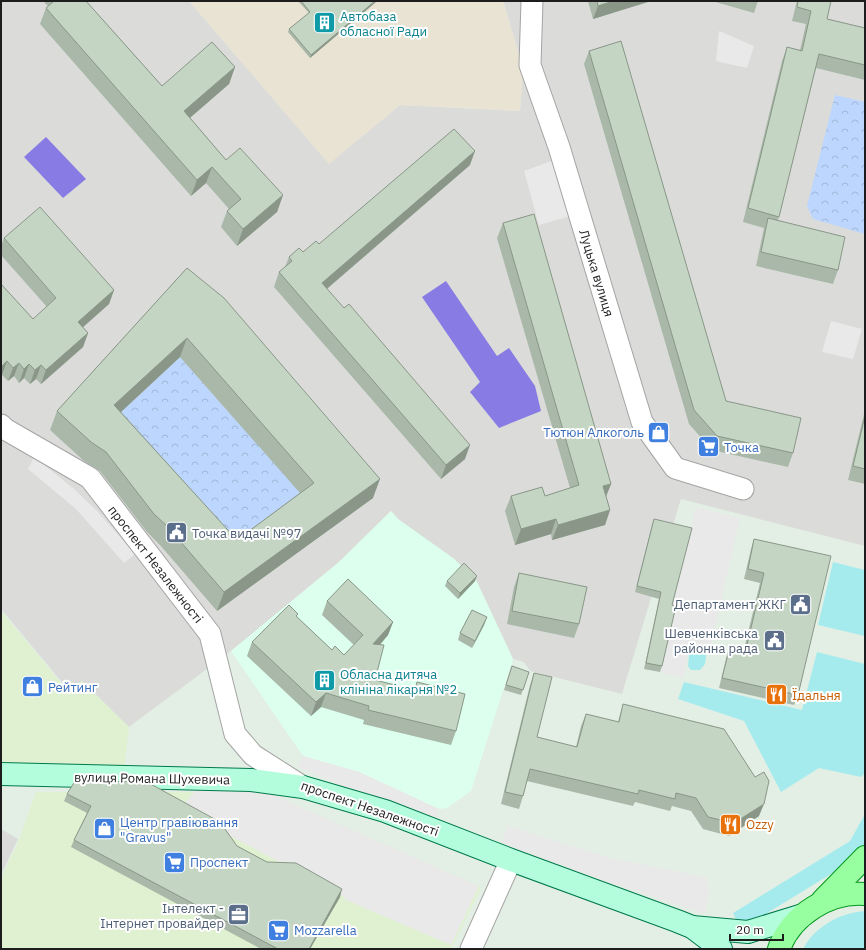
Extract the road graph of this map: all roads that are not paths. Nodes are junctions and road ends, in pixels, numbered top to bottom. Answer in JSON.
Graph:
{"nodes":[{"id":1,"x":532,"y":1,"type":"edge"},
{"id":2,"x":1,"y":425,"type":"edge"},
{"id":3,"x":743,"y":489,"type":"dead end"},
{"id":4,"x":1,"y":774,"type":"edge"},
{"id":5,"x":303,"y":787,"type":"junction"},
{"id":6,"x":865,"y":857,"type":"edge"},
{"id":7,"x":511,"y":860,"type":"junction"},
{"id":8,"x":865,"y":894,"type":"edge"},
{"id":9,"x":812,"y":909,"type":"junction"},
{"id":10,"x":692,"y":927,"type":"junction"},
{"id":11,"x":471,"y":949,"type":"edge"},
{"id":12,"x":721,"y":949,"type":"edge"},
{"id":13,"x":779,"y":949,"type":"edge"}],
"edges":[{"from":1,"to":3,"type":"street","name":"Луцька вулиця"},
{"from":2,"to":5,"type":"street","name":"проспект Незалежності"},
{"from":4,"to":5,"type":"street","name":"вулиця Романа Шухевича"},
{"from":5,"to":7,"type":"street","name":"проспект Незалежності"},
{"from":6,"to":9,"type":"main road"},
{"from":7,"to":10,"type":"street","name":"проспект Незалежності"},
{"from":7,"to":11,"type":"street"},
{"from":8,"to":9,"type":"main road"},
{"from":9,"to":10,"type":"street"},
{"from":9,"to":13,"type":"main road"},
{"from":10,"to":12,"type":"street"}]}
